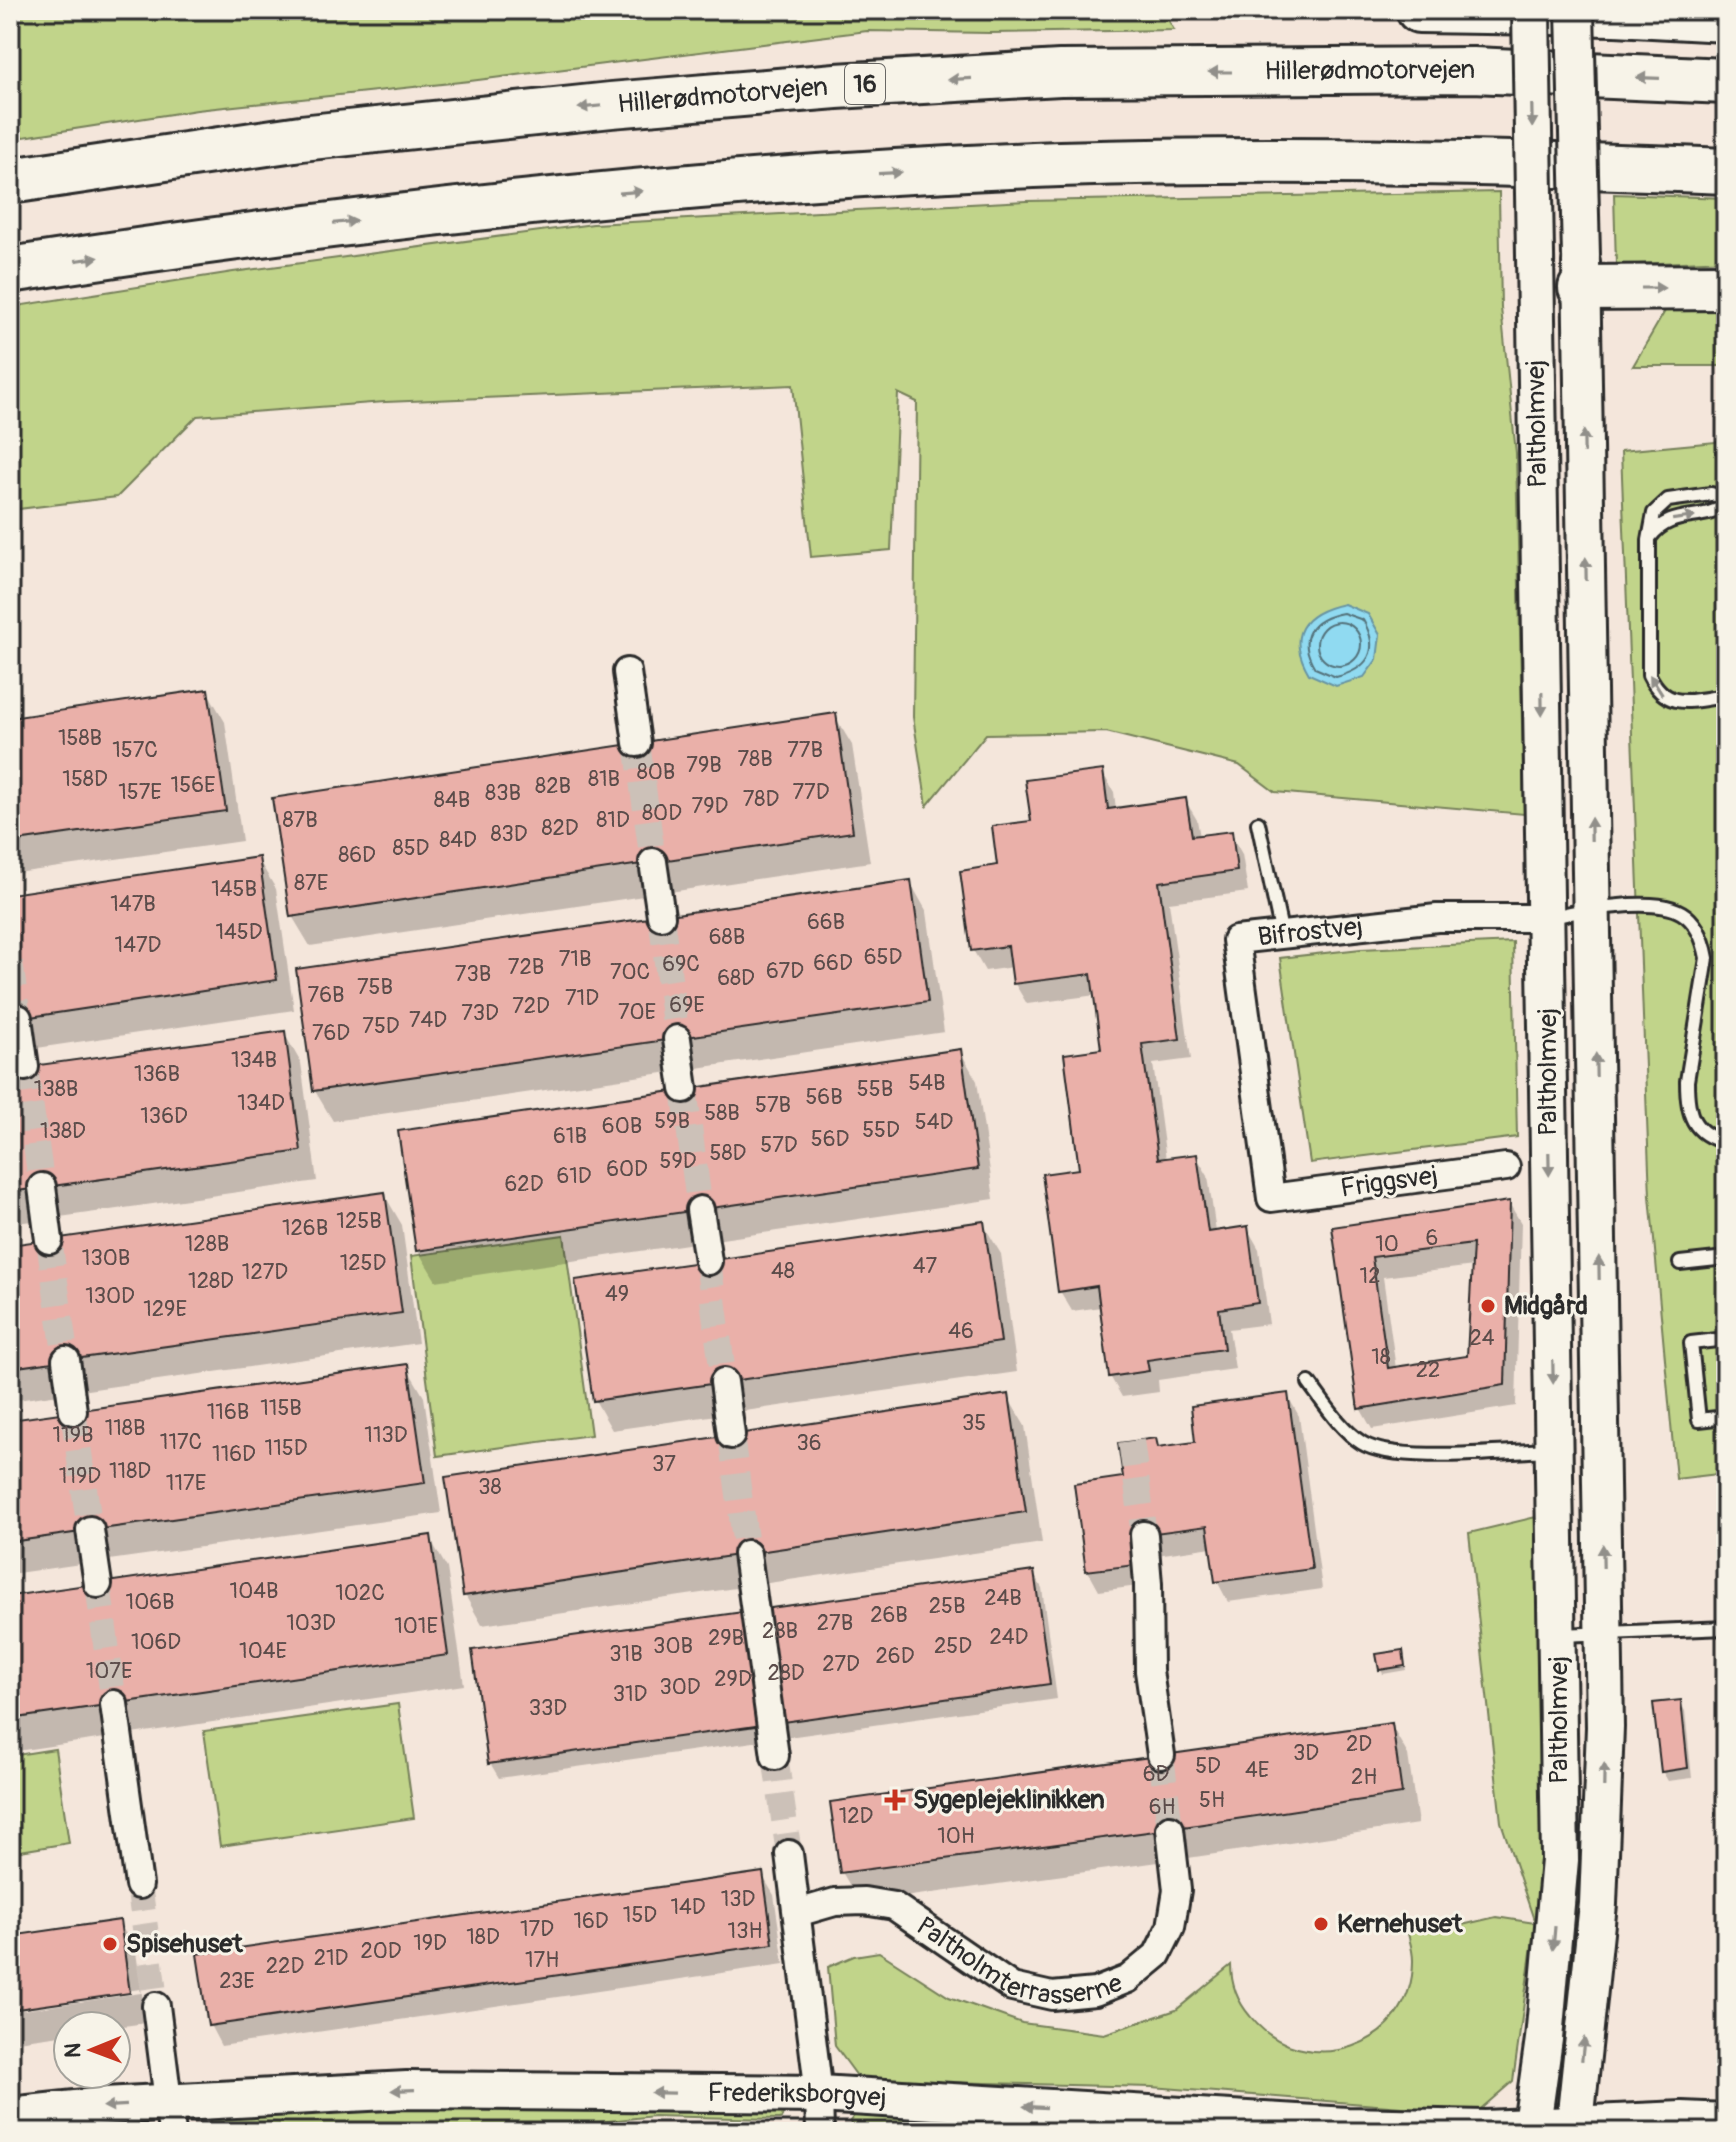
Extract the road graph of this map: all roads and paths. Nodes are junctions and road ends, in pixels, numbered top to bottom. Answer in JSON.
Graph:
{"nodes":[{"id":1,"x":1419,"y":10,"type":"edge"},
{"id":2,"x":1531,"y":10,"type":"edge"},
{"id":3,"x":1575,"y":10,"type":"edge"},
{"id":4,"x":1726,"y":19,"type":"edge"},
{"id":5,"x":1726,"y":81,"type":"edge"},
{"id":6,"x":1726,"y":171,"type":"edge"},
{"id":7,"x":10,"y":181,"type":"edge"},
{"id":8,"x":10,"y":270,"type":"edge"},
{"id":9,"x":1535,"y":271,"type":"junction"},
{"id":10,"x":1581,"y":272,"type":"junction"},
{"id":11,"x":1726,"y":287,"type":"edge"},
{"id":12,"x":1726,"y":498,"type":"edge"},
{"id":13,"x":1726,"y":506,"type":"edge"},
{"id":14,"x":1649,"y":540,"type":"junction"},
{"id":15,"x":627,"y":672,"type":"dead end"},
{"id":16,"x":1726,"y":696,"type":"edge"},
{"id":17,"x":637,"y":743,"type":"tunnel mouth"},
{"id":18,"x":1258,"y":823,"type":"dead end"},
{"id":19,"x":653,"y":862,"type":"tunnel mouth"},
{"id":20,"x":1593,"y":907,"type":"junction"},
{"id":21,"x":661,"y":916,"type":"tunnel mouth"},
{"id":22,"x":1547,"y":918,"type":"junction"},
{"id":23,"x":1282,"y":935,"type":"junction"},
{"id":24,"x":18,"y":1018,"type":"dead end"},
{"id":25,"x":677,"y":1039,"type":"tunnel mouth"},
{"id":26,"x":25,"y":1067,"type":"tunnel mouth"},
{"id":27,"x":684,"y":1089,"type":"tunnel mouth"},
{"id":28,"x":1726,"y":1142,"type":"edge"},
{"id":29,"x":1506,"y":1167,"type":"dead end"},
{"id":30,"x":42,"y":1187,"type":"tunnel mouth"},
{"id":31,"x":1271,"y":1198,"type":"joint"},
{"id":32,"x":700,"y":1210,"type":"tunnel mouth"},
{"id":33,"x":49,"y":1240,"type":"tunnel mouth"},
{"id":34,"x":1726,"y":1258,"type":"edge"},
{"id":35,"x":708,"y":1261,"type":"tunnel mouth"},
{"id":36,"x":1680,"y":1263,"type":"dead end"},
{"id":37,"x":1726,"y":1339,"type":"edge"},
{"id":38,"x":66,"y":1360,"type":"tunnel mouth"},
{"id":39,"x":724,"y":1382,"type":"tunnel mouth"},
{"id":40,"x":1309,"y":1383,"type":"dead end"},
{"id":41,"x":73,"y":1411,"type":"tunnel mouth"},
{"id":42,"x":1726,"y":1417,"type":"edge"},
{"id":43,"x":731,"y":1435,"type":"tunnel mouth"},
{"id":44,"x":1555,"y":1450,"type":"junction"},
{"id":45,"x":90,"y":1530,"type":"tunnel mouth"},
{"id":46,"x":1144,"y":1535,"type":"tunnel mouth"},
{"id":47,"x":747,"y":1554,"type":"tunnel mouth"},
{"id":48,"x":98,"y":1584,"type":"tunnel mouth"},
{"id":49,"x":1726,"y":1628,"type":"edge"},
{"id":50,"x":1604,"y":1634,"type":"junction"},
{"id":51,"x":1558,"y":1635,"type":"junction"},
{"id":52,"x":114,"y":1704,"type":"tunnel mouth"},
{"id":53,"x":1161,"y":1755,"type":"tunnel mouth"},
{"id":54,"x":775,"y":1756,"type":"tunnel mouth"},
{"id":55,"x":1170,"y":1829,"type":"tunnel mouth"},
{"id":56,"x":789,"y":1854,"type":"tunnel mouth"},
{"id":57,"x":139,"y":1885,"type":"tunnel mouth"},
{"id":58,"x":797,"y":1913,"type":"junction"},
{"id":59,"x":156,"y":2006,"type":"tunnel mouth"},
{"id":60,"x":819,"y":2094,"type":"junction"},
{"id":61,"x":10,"y":2116,"type":"edge"},
{"id":62,"x":170,"y":2118,"type":"edge"},
{"id":63,"x":1726,"y":2122,"type":"edge"},
{"id":64,"x":1574,"y":2129,"type":"edge"},
{"id":65,"x":1532,"y":2130,"type":"edge"},
{"id":66,"x":820,"y":2132,"type":"edge"}],
"edges":[{"from":1,"to":4,"type":"highway"},
{"from":2,"to":9,"type":"street","name":"Paltholmvej","one_way":true,"bridge":true},
{"from":3,"to":10,"type":"street","name":"Paltholmvej","bridge":true},
{"from":5,"to":7,"type":"highway","name":"Hillerødmotorvejen","number":"16","one_way":true},
{"from":8,"to":6,"type":"highway","one_way":true},
{"from":9,"to":10,"type":"street"},
{"from":9,"to":22,"type":"street","name":"Paltholmvej","one_way":true},
{"from":10,"to":11,"type":"highway","one_way":true},
{"from":20,"to":10,"type":"street","name":"Paltholmvej","one_way":true},
{"from":12,"to":14,"type":"lane"},
{"from":14,"to":13,"type":"lane","one_way":true},
{"from":16,"to":14,"type":"lane","one_way":true},
{"from":15,"to":17,"type":"street"},
{"from":18,"to":23,"type":"lane"},
{"from":19,"to":21,"type":"street"},
{"from":20,"to":22,"type":"lane"},
{"from":20,"to":28,"type":"lane"},
{"from":50,"to":20,"type":"street","name":"Paltholmvej","one_way":true},
{"from":22,"to":23,"type":"street","name":"Bifrostvej"},
{"from":22,"to":44,"type":"street","name":"Paltholmvej","one_way":true},
{"from":23,"to":31,"type":"street","name":"Bifrostvej"},
{"from":24,"to":26,"type":"street"},
{"from":25,"to":27,"type":"street"},
{"from":29,"to":31,"type":"street","name":"Friggsvej"},
{"from":30,"to":33,"type":"street"},
{"from":32,"to":35,"type":"street"},
{"from":34,"to":36,"type":"lane"},
{"from":37,"to":42,"type":"lane"},
{"from":38,"to":41,"type":"street"},
{"from":39,"to":43,"type":"street"},
{"from":40,"to":44,"type":"lane"},
{"from":44,"to":51,"type":"street","name":"Paltholmvej"},
{"from":45,"to":48,"type":"street"},
{"from":46,"to":53,"type":"street"},
{"from":47,"to":54,"type":"street"},
{"from":49,"to":50,"type":"lane"},
{"from":50,"to":51,"type":"lane"},
{"from":64,"to":50,"type":"street","name":"Paltholmvej","one_way":true},
{"from":51,"to":65,"type":"street","name":"Paltholmvej","one_way":true},
{"from":52,"to":57,"type":"street"},
{"from":55,"to":58,"type":"street","name":"Paltholmterrasserne"},
{"from":56,"to":58,"type":"street"},
{"from":58,"to":60,"type":"street"},
{"from":59,"to":62,"type":"street"},
{"from":60,"to":62,"type":"street","name":"Frederiksborgvej","one_way":true},
{"from":65,"to":60,"type":"street","name":"Frederiksborgvej","one_way":true},
{"from":60,"to":66,"type":"street"},
{"from":62,"to":61,"type":"street","name":"Frederiksborgvej","one_way":true},
{"from":63,"to":64,"type":"street","name":"Frederiksborgvej"},
{"from":64,"to":65,"type":"street","name":"Frederiksborgvej"}]}
